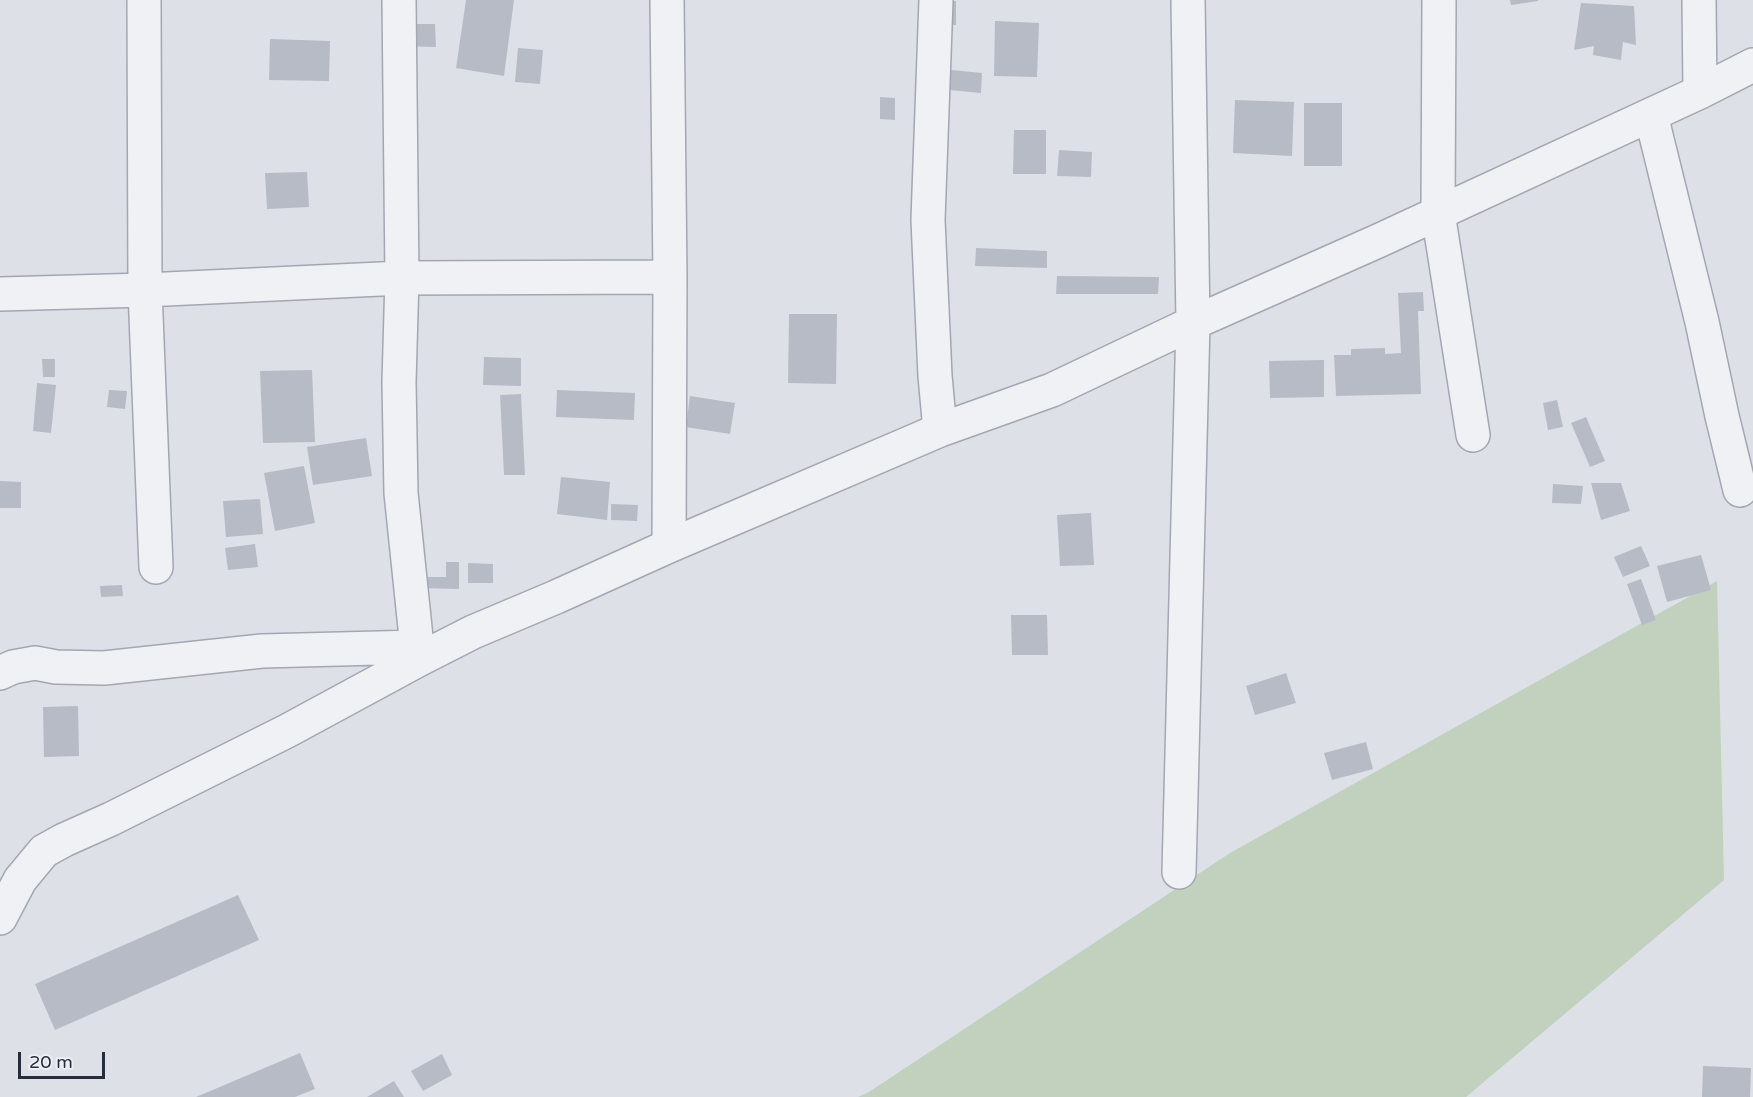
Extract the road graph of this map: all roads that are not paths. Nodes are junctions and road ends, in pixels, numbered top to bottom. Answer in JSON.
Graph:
{"nodes":[{"id":1,"x":144,"y":0,"type":"edge"},
{"id":2,"x":399,"y":0,"type":"edge"},
{"id":3,"x":667,"y":0,"type":"edge"},
{"id":4,"x":936,"y":0,"type":"edge"},
{"id":5,"x":1188,"y":0,"type":"edge"},
{"id":6,"x":1438,"y":0,"type":"edge"},
{"id":7,"x":1699,"y":0,"type":"edge"},
{"id":8,"x":1753,"y":65,"type":"edge"},
{"id":9,"x":1700,"y":92,"type":"junction"},
{"id":10,"x":1651,"y":115,"type":"junction"},
{"id":11,"x":1438,"y":213,"type":"junction"},
{"id":12,"x":670,"y":277,"type":"junction"},
{"id":13,"x":402,"y":278,"type":"junction"},
{"id":14,"x":145,"y":290,"type":"junction"},
{"id":15,"x":0,"y":294,"type":"edge"},
{"id":16,"x":1193,"y":323,"type":"junction"},
{"id":17,"x":940,"y":430,"type":"junction"},
{"id":18,"x":1473,"y":435,"type":"dead end"},
{"id":19,"x":1740,"y":490,"type":"dead end"},
{"id":20,"x":669,"y":546,"type":"junction"},
{"id":21,"x":156,"y":567,"type":"dead end"},
{"id":22,"x":418,"y":653,"type":"junction"},
{"id":23,"x":0,"y":673,"type":"edge"},
{"id":24,"x":1179,"y":872,"type":"dead end"},
{"id":25,"x":0,"y":918,"type":"edge"}],
"edges":[{"from":1,"to":14,"type":"street"},
{"from":2,"to":13,"type":"street"},
{"from":3,"to":12,"type":"street"},
{"from":4,"to":17,"type":"street"},
{"from":5,"to":16,"type":"street"},
{"from":6,"to":11,"type":"street"},
{"from":7,"to":9,"type":"street"},
{"from":8,"to":9,"type":"street"},
{"from":9,"to":10,"type":"street"},
{"from":10,"to":11,"type":"street"},
{"from":10,"to":19,"type":"street"},
{"from":11,"to":16,"type":"street"},
{"from":11,"to":18,"type":"street"},
{"from":12,"to":13,"type":"street"},
{"from":12,"to":20,"type":"street"},
{"from":13,"to":14,"type":"street"},
{"from":13,"to":22,"type":"street"},
{"from":14,"to":15,"type":"street"},
{"from":14,"to":21,"type":"street"},
{"from":16,"to":17,"type":"street"},
{"from":16,"to":24,"type":"street"},
{"from":17,"to":20,"type":"street"},
{"from":20,"to":22,"type":"street"},
{"from":22,"to":23,"type":"street"},
{"from":22,"to":25,"type":"street"}]}
